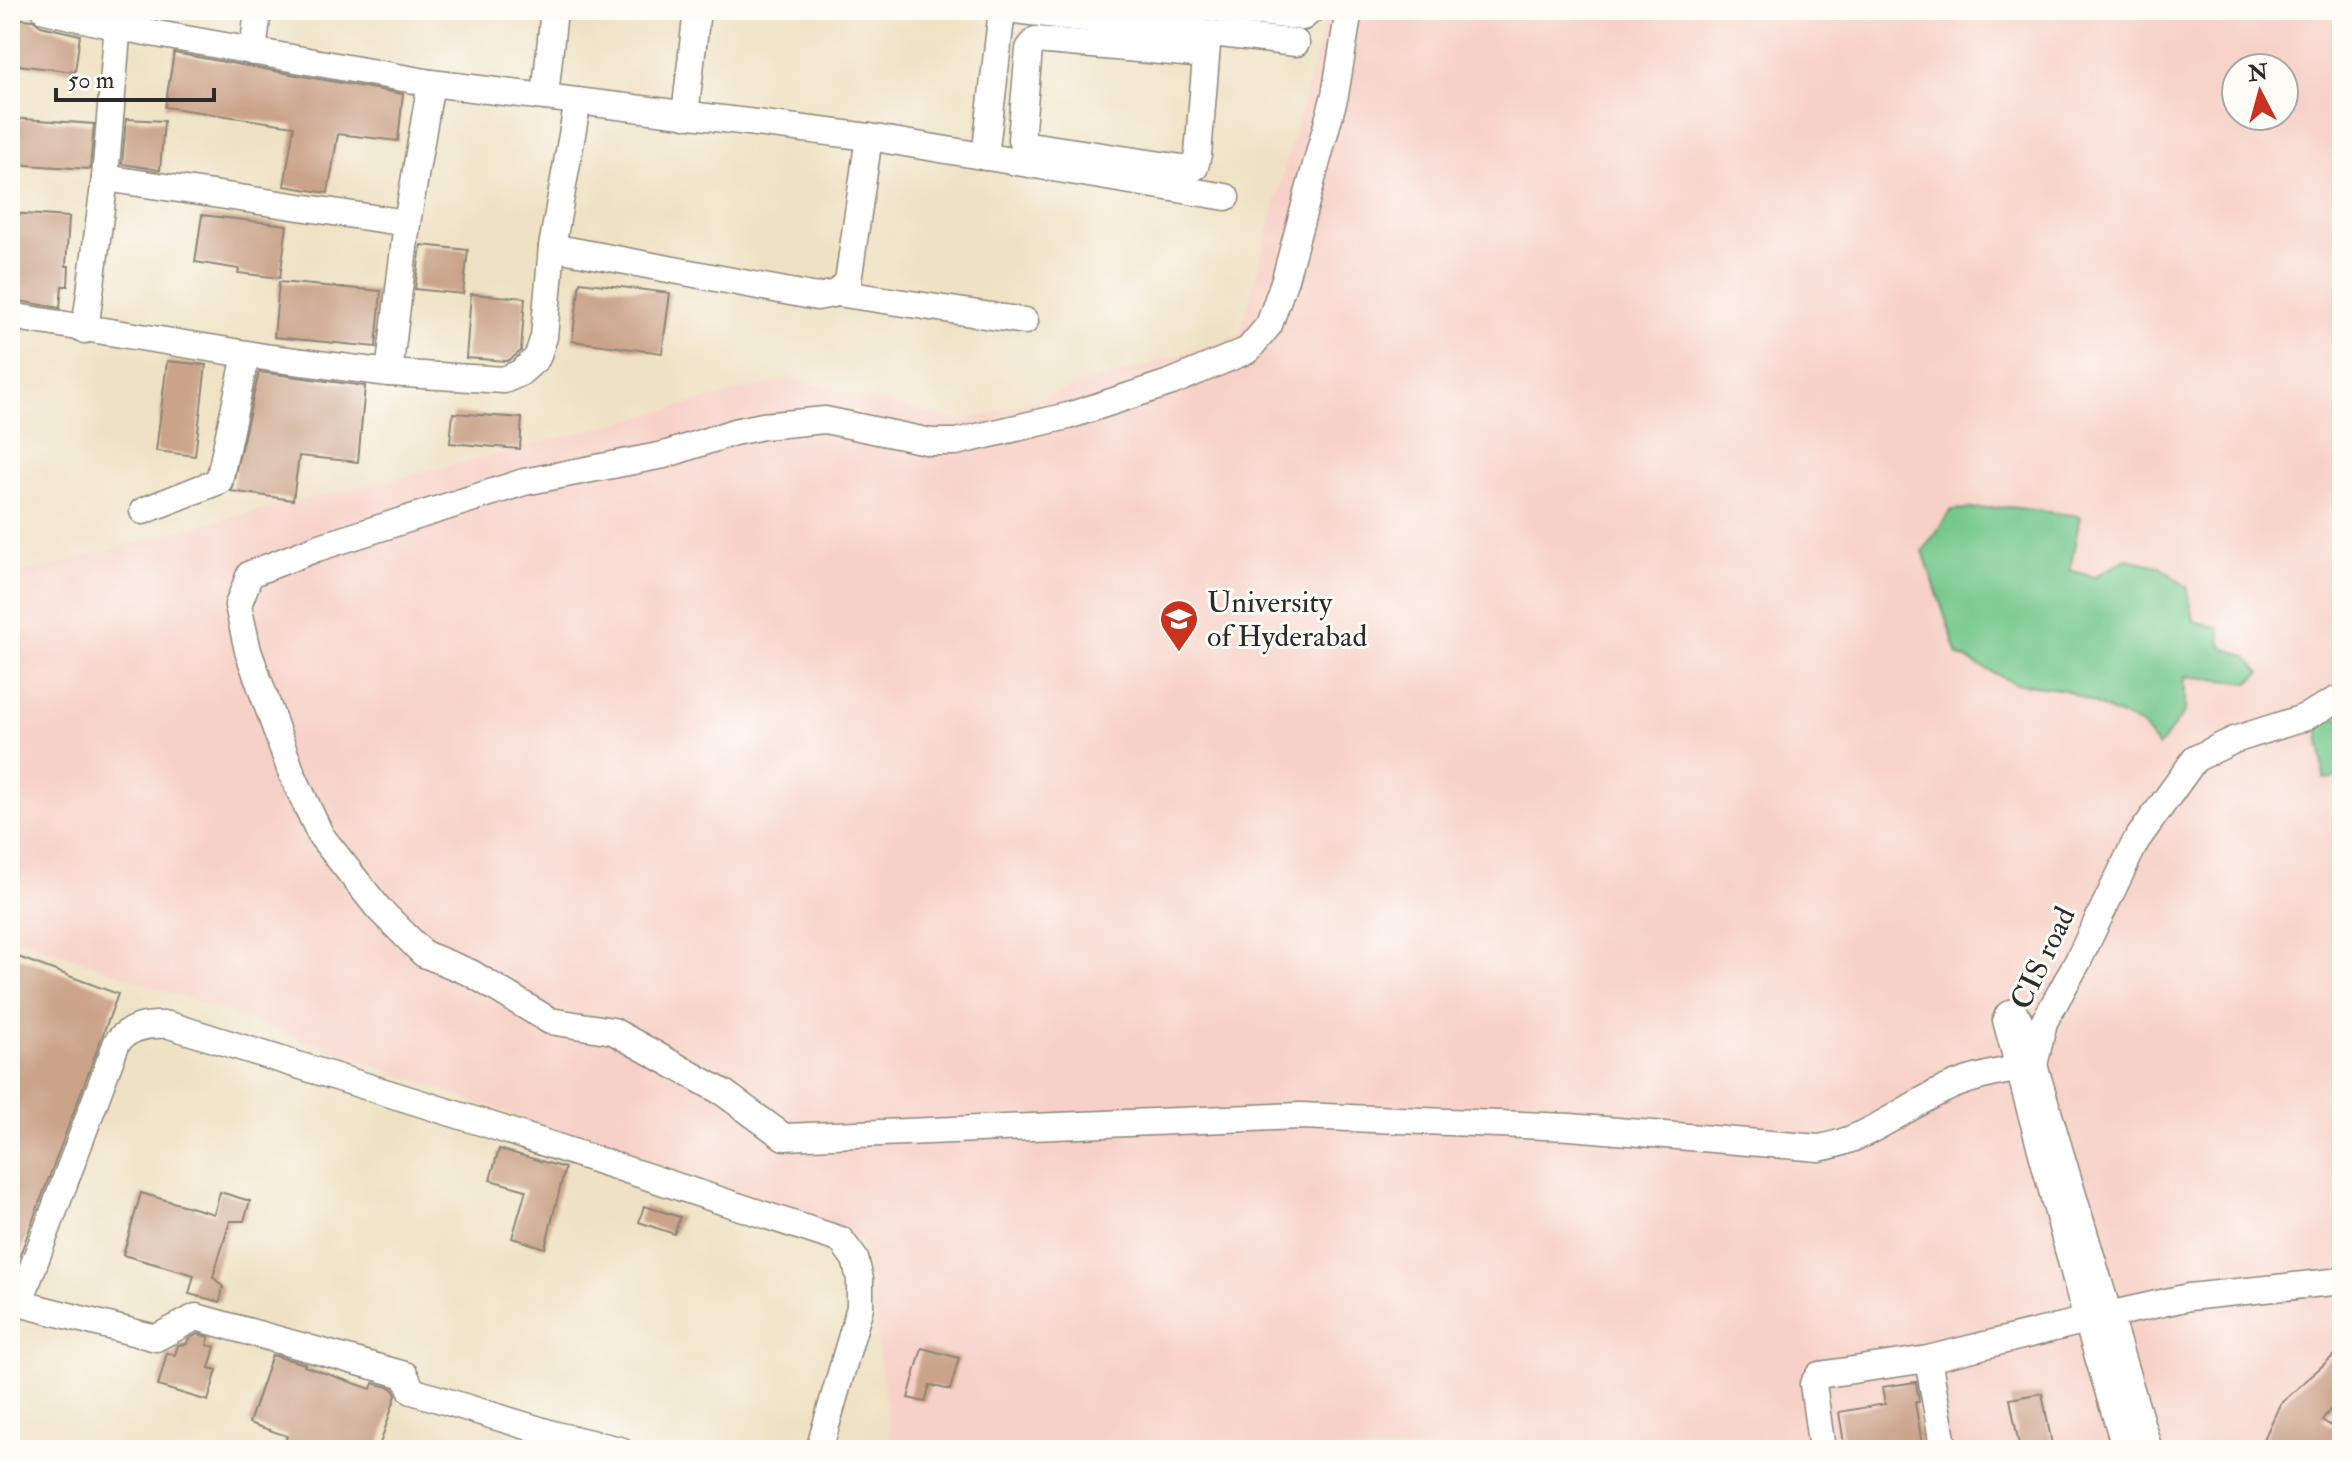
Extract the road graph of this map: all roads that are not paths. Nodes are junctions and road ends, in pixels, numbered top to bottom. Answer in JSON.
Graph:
{"nodes":[{"id":1,"x":45,"y":10,"type":"edge"},
{"id":2,"x":258,"y":10,"type":"edge"},
{"id":3,"x":554,"y":10,"type":"edge"},
{"id":4,"x":697,"y":10,"type":"edge"},
{"id":5,"x":1002,"y":10,"type":"edge"},
{"id":6,"x":1014,"y":10,"type":"edge"},
{"id":7,"x":1241,"y":10,"type":"edge"},
{"id":8,"x":1311,"y":10,"type":"edge"},
{"id":9,"x":1349,"y":10,"type":"edge"},
{"id":10,"x":118,"y":19,"type":"edge"},
{"id":11,"x":1296,"y":43,"type":"dead end"},
{"id":12,"x":1207,"y":44,"type":"junction"},
{"id":13,"x":253,"y":52,"type":"junction"},
{"id":14,"x":431,"y":83,"type":"junction"},
{"id":15,"x":545,"y":97,"type":"junction"},
{"id":16,"x":578,"y":101,"type":"junction"},
{"id":17,"x":685,"y":115,"type":"junction"},
{"id":18,"x":869,"y":137,"type":"junction"},
{"id":19,"x":985,"y":157,"type":"junction"},
{"id":20,"x":105,"y":178,"type":"junction"},
{"id":21,"x":1226,"y":197,"type":"dead end"},
{"id":22,"x":407,"y":223,"type":"junction"},
{"id":23,"x":552,"y":247,"type":"junction"},
{"id":24,"x":837,"y":293,"type":"junction"},
{"id":25,"x":10,"y":316,"type":"edge"},
{"id":26,"x":1025,"y":321,"type":"dead end"},
{"id":27,"x":85,"y":330,"type":"junction"},
{"id":28,"x":246,"y":355,"type":"junction"},
{"id":29,"x":389,"y":373,"type":"junction"},
{"id":30,"x":143,"y":511,"type":"dead end"},
{"id":31,"x":2342,"y":697,"type":"edge"},
{"id":32,"x":2027,"y":1066,"type":"junction"},
{"id":33,"x":2342,"y":1281,"type":"edge"},
{"id":34,"x":14,"y":1302,"type":"edge"},
{"id":35,"x":2098,"y":1317,"type":"junction"},
{"id":36,"x":1928,"y":1359,"type":"junction"},
{"id":37,"x":620,"y":1450,"type":"edge"},
{"id":38,"x":819,"y":1450,"type":"edge"},
{"id":39,"x":1822,"y":1450,"type":"edge"},
{"id":40,"x":1944,"y":1450,"type":"edge"},
{"id":41,"x":2126,"y":1450,"type":"edge"},
{"id":42,"x":2149,"y":1450,"type":"edge"}],
"edges":[{"from":1,"to":10,"type":"street"},
{"from":2,"to":13,"type":"street"},
{"from":3,"to":15,"type":"street"},
{"from":4,"to":17,"type":"street"},
{"from":5,"to":19,"type":"street"},
{"from":6,"to":12,"type":"street"},
{"from":7,"to":8,"type":"street"},
{"from":9,"to":32,"type":"street"},
{"from":10,"to":13,"type":"street"},
{"from":10,"to":20,"type":"street"},
{"from":11,"to":12,"type":"street"},
{"from":12,"to":12,"type":"street"},
{"from":13,"to":14,"type":"street"},
{"from":14,"to":15,"type":"street"},
{"from":14,"to":22,"type":"street"},
{"from":15,"to":16,"type":"street"},
{"from":16,"to":17,"type":"street"},
{"from":16,"to":23,"type":"street"},
{"from":17,"to":18,"type":"street"},
{"from":18,"to":19,"type":"street"},
{"from":18,"to":24,"type":"street"},
{"from":19,"to":21,"type":"street"},
{"from":20,"to":22,"type":"street"},
{"from":20,"to":27,"type":"street"},
{"from":22,"to":29,"type":"street"},
{"from":23,"to":24,"type":"street"},
{"from":23,"to":29,"type":"street"},
{"from":24,"to":26,"type":"street"},
{"from":25,"to":27,"type":"street"},
{"from":27,"to":28,"type":"street"},
{"from":28,"to":29,"type":"street"},
{"from":28,"to":30,"type":"street"},
{"from":31,"to":32,"type":"street","name":"CIS road"},
{"from":32,"to":35,"type":"street"},
{"from":33,"to":35,"type":"street"},
{"from":34,"to":37,"type":"street"},
{"from":34,"to":38,"type":"street"},
{"from":35,"to":36,"type":"street"},
{"from":35,"to":41,"type":"street"},
{"from":35,"to":42,"type":"street"},
{"from":36,"to":39,"type":"street"},
{"from":36,"to":40,"type":"street"}]}
